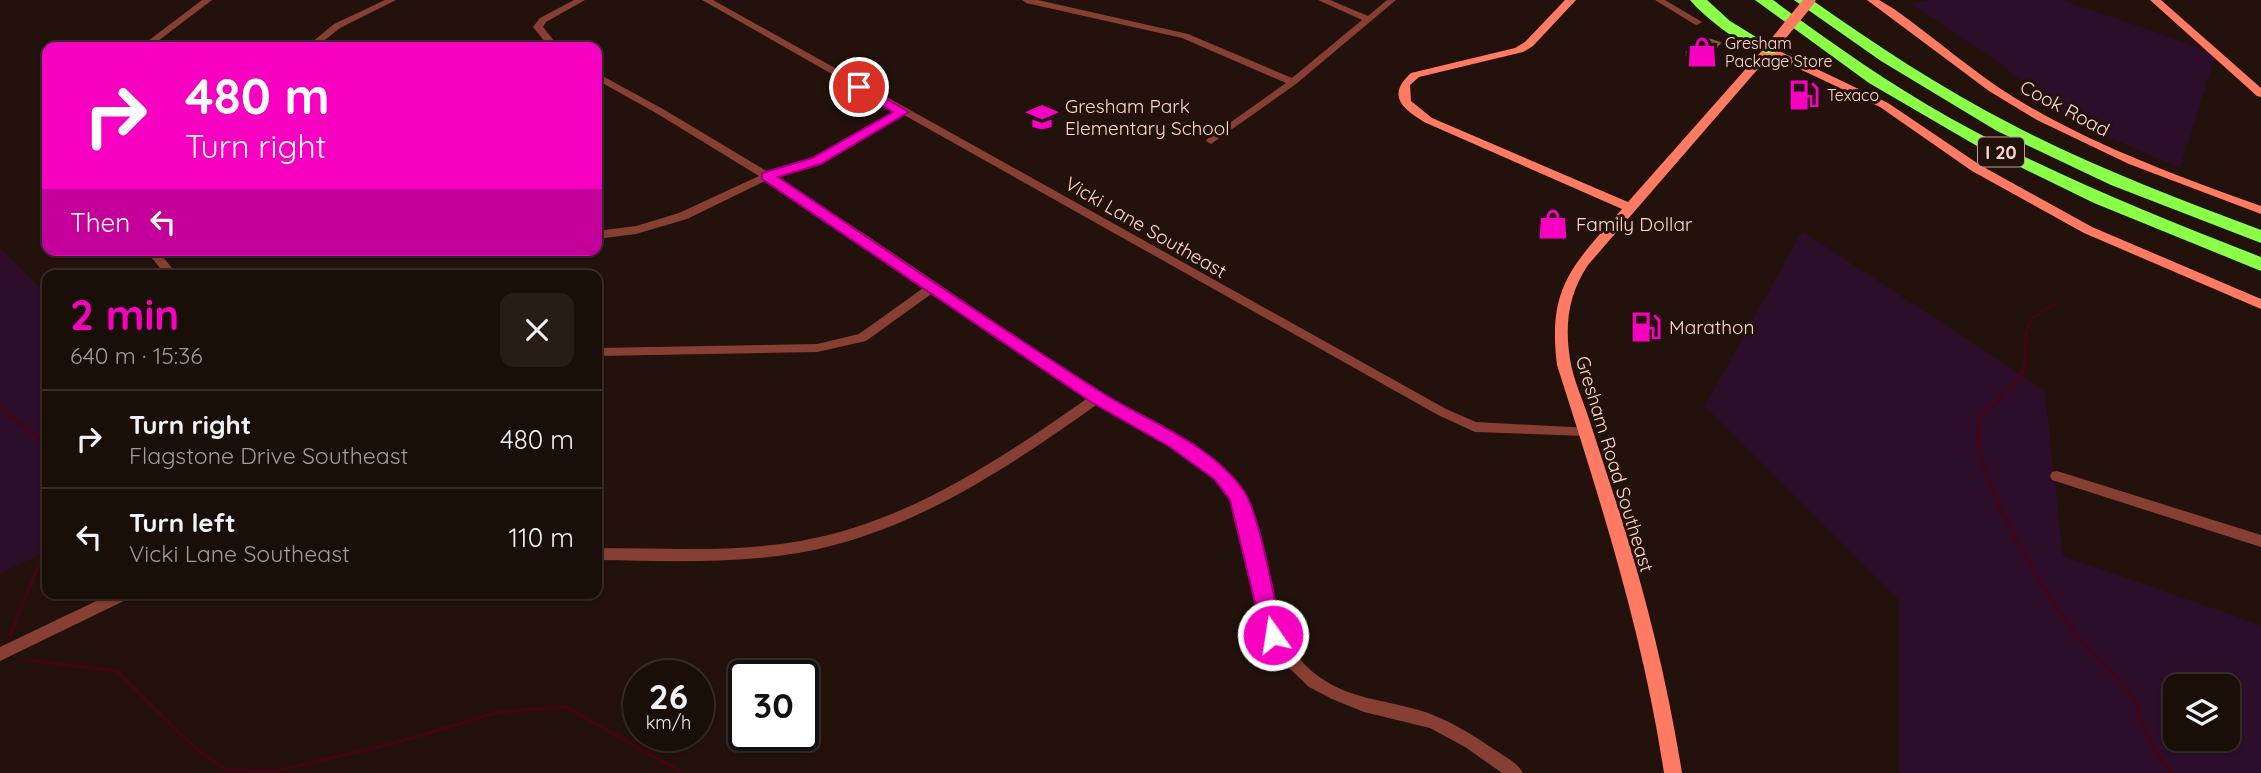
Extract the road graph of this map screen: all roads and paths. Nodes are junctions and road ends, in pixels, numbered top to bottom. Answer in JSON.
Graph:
{"nodes":[{"id":1,"x":208,"y":0,"type":"edge"},
{"id":2,"x":392,"y":0,"type":"edge"},
{"id":3,"x":581,"y":0,"type":"edge"},
{"id":4,"x":706,"y":0,"type":"edge"},
{"id":5,"x":1026,"y":0,"type":"edge"},
{"id":6,"x":1322,"y":0,"type":"edge"},
{"id":7,"x":1392,"y":0,"type":"edge"},
{"id":8,"x":1571,"y":0,"type":"edge"},
{"id":9,"x":1659,"y":0,"type":"edge"},
{"id":10,"x":1698,"y":0,"type":"edge"},
{"id":11,"x":1763,"y":0,"type":"edge"},
{"id":12,"x":1802,"y":0,"type":"edge"},
{"id":13,"x":1810,"y":0,"type":"edge"},
{"id":14,"x":1872,"y":0,"type":"edge"},
{"id":15,"x":2155,"y":0,"type":"edge"},
{"id":16,"x":1368,"y":19,"type":"junction"},
{"id":17,"x":1697,"y":22,"type":"dead end"},
{"id":18,"x":151,"y":42,"type":"edge"},
{"id":19,"x":317,"y":42,"type":"edge"},
{"id":20,"x":550,"y":42,"type":"edge"},
{"id":21,"x":1774,"y":44,"type":"junction"},
{"id":22,"x":602,"y":79,"type":"edge"},
{"id":23,"x":1293,"y":82,"type":"junction"},
{"id":24,"x":2261,"y":94,"type":"edge"},
{"id":25,"x":902,"y":112,"type":"junction"},
{"id":26,"x":1211,"y":141,"type":"dead end"},
{"id":27,"x":767,"y":176,"type":"junction"},
{"id":28,"x":1631,"y":208,"type":"junction"},
{"id":29,"x":2261,"y":210,"type":"edge"},
{"id":30,"x":602,"y":234,"type":"edge"},
{"id":31,"x":2261,"y":237,"type":"edge"},
{"id":32,"x":156,"y":256,"type":"edge"},
{"id":33,"x":2261,"y":264,"type":"edge"},
{"id":34,"x":168,"y":270,"type":"edge"},
{"id":35,"x":934,"y":286,"type":"junction"},
{"id":36,"x":2261,"y":304,"type":"edge"},
{"id":37,"x":602,"y":352,"type":"edge"},
{"id":38,"x":1097,"y":398,"type":"junction"},
{"id":39,"x":1585,"y":430,"type":"junction"},
{"id":40,"x":2057,"y":476,"type":"dead end"},
{"id":41,"x":2261,"y":541,"type":"edge"},
{"id":42,"x":602,"y":554,"type":"edge"},
{"id":43,"x":115,"y":599,"type":"edge"},
{"id":44,"x":0,"y":654,"type":"edge"},
{"id":45,"x":1515,"y":773,"type":"edge"},
{"id":46,"x":1673,"y":773,"type":"edge"}],
"edges":[{"from":1,"to":18,"type":"street"},
{"from":2,"to":19,"type":"street"},
{"from":3,"to":20,"type":"street"},
{"from":4,"to":25,"type":"street","name":"Vicki Lane Southeast"},
{"from":5,"to":23,"type":"street"},
{"from":6,"to":16,"type":"street"},
{"from":7,"to":16,"type":"street"},
{"from":8,"to":28,"type":"street"},
{"from":9,"to":17,"type":"street"},
{"from":10,"to":21,"type":"highway"},
{"from":11,"to":33,"type":"highway","number":"I 20"},
{"from":12,"to":31,"type":"highway","number":"I 20"},
{"from":13,"to":21,"type":"street","name":"Gresham Road Southeast","bridge":true},
{"from":14,"to":29,"type":"street","name":"Cook Road"},
{"from":15,"to":24,"type":"street"},
{"from":16,"to":23,"type":"street"},
{"from":21,"to":28,"type":"street","name":"Gresham Road Southeast"},
{"from":21,"to":36,"type":"street"},
{"from":22,"to":27,"type":"street"},
{"from":23,"to":26,"type":"street"},
{"from":25,"to":27,"type":"street"},
{"from":25,"to":39,"type":"street","name":"Vicki Lane Southeast"},
{"from":27,"to":30,"type":"street"},
{"from":27,"to":35,"type":"street"},
{"from":28,"to":39,"type":"street","name":"Gresham Road Southeast"},
{"from":32,"to":34,"type":"street"},
{"from":35,"to":37,"type":"street"},
{"from":35,"to":38,"type":"street"},
{"from":38,"to":42,"type":"street"},
{"from":38,"to":45,"type":"street"},
{"from":39,"to":46,"type":"street","name":"Gresham Road Southeast"},
{"from":40,"to":41,"type":"street"},
{"from":43,"to":44,"type":"street"}]}
